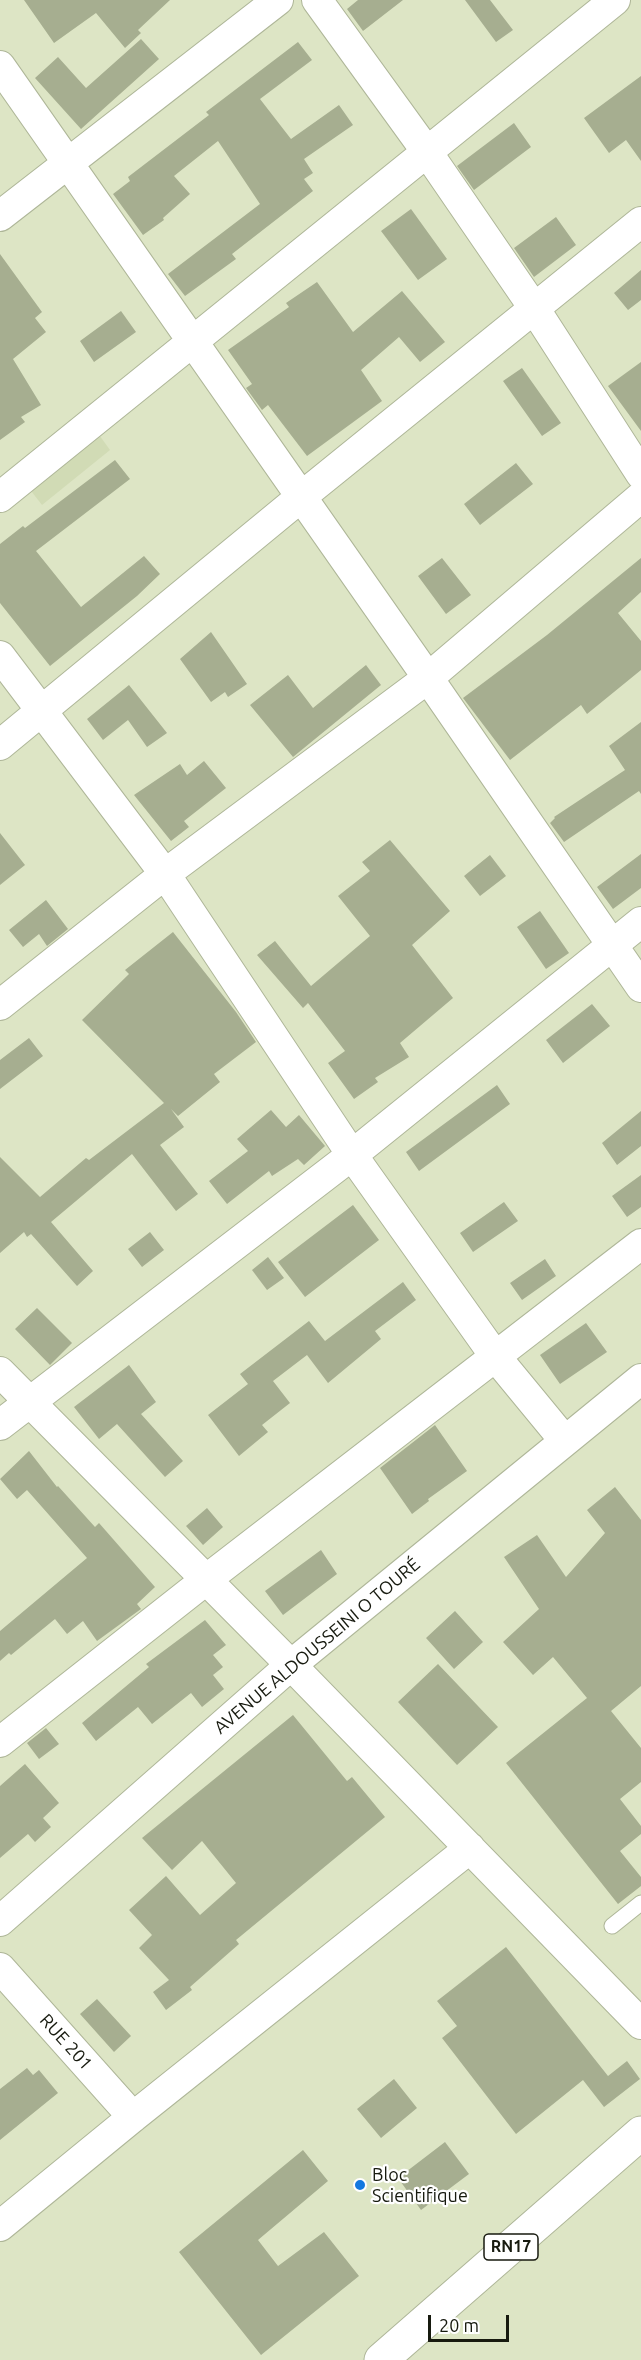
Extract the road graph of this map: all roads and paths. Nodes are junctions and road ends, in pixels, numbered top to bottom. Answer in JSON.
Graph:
{"nodes":[{"id":1,"x":278,"y":0,"type":"edge"},
{"id":2,"x":317,"y":0,"type":"edge"},
{"id":3,"x":615,"y":0,"type":"edge"},
{"id":4,"x":0,"y":66,"type":"edge"},
{"id":5,"x":427,"y":152,"type":"junction"},
{"id":6,"x":68,"y":163,"type":"junction"},
{"id":7,"x":0,"y":216,"type":"edge"},
{"id":8,"x":641,"y":222,"type":"edge"},
{"id":9,"x":534,"y":308,"type":"junction"},
{"id":10,"x":193,"y":342,"type":"junction"},
{"id":11,"x":641,"y":474,"type":"edge"},
{"id":12,"x":0,"y":497,"type":"edge"},
{"id":13,"x":301,"y":497,"type":"junction"},
{"id":14,"x":641,"y":497,"type":"edge"},
{"id":15,"x":0,"y":656,"type":"edge"},
{"id":16,"x":428,"y":678,"type":"junction"},
{"id":17,"x":41,"y":712,"type":"junction"},
{"id":18,"x":0,"y":745,"type":"edge"},
{"id":19,"x":165,"y":874,"type":"junction"},
{"id":20,"x":641,"y":922,"type":"edge"},
{"id":21,"x":612,"y":946,"type":"junction"},
{"id":22,"x":641,"y":987,"type":"edge"},
{"id":23,"x":0,"y":1005,"type":"edge"},
{"id":24,"x":352,"y":1155,"type":"junction"},
{"id":25,"x":641,"y":1244,"type":"edge"},
{"id":26,"x":495,"y":1356,"type":"junction"},
{"id":27,"x":0,"y":1372,"type":"edge"},
{"id":28,"x":641,"y":1379,"type":"edge"},
{"id":29,"x":29,"y":1402,"type":"junction"},
{"id":30,"x":0,"y":1425,"type":"edge"},
{"id":31,"x":566,"y":1441,"type":"junction"},
{"id":32,"x":207,"y":1579,"type":"junction"},
{"id":33,"x":291,"y":1665,"type":"junction"},
{"id":34,"x":0,"y":1742,"type":"edge"},
{"id":35,"x":470,"y":1848,"type":"junction"},
{"id":36,"x":641,"y":1903,"type":"edge"},
{"id":37,"x":0,"y":1921,"type":"edge"},
{"id":38,"x":612,"y":1926,"type":"dead end"},
{"id":39,"x":0,"y":1968,"type":"edge"},
{"id":40,"x":641,"y":2024,"type":"edge"},
{"id":41,"x":133,"y":2116,"type":"junction"},
{"id":42,"x":641,"y":2133,"type":"edge"},
{"id":43,"x":0,"y":2226,"type":"edge"},
{"id":44,"x":381,"y":2360,"type":"edge"}],
"edges":[{"from":1,"to":6,"type":"street"},
{"from":2,"to":5,"type":"street"},
{"from":3,"to":5,"type":"street"},
{"from":4,"to":6,"type":"street"},
{"from":5,"to":9,"type":"street"},
{"from":5,"to":10,"type":"street"},
{"from":6,"to":7,"type":"street"},
{"from":6,"to":10,"type":"street"},
{"from":8,"to":9,"type":"street"},
{"from":9,"to":11,"type":"street"},
{"from":9,"to":13,"type":"street"},
{"from":10,"to":12,"type":"street"},
{"from":10,"to":13,"type":"street"},
{"from":13,"to":16,"type":"street"},
{"from":13,"to":17,"type":"street"},
{"from":14,"to":16,"type":"street"},
{"from":15,"to":17,"type":"street"},
{"from":16,"to":19,"type":"street"},
{"from":16,"to":21,"type":"street"},
{"from":17,"to":18,"type":"street"},
{"from":17,"to":19,"type":"street"},
{"from":19,"to":23,"type":"street"},
{"from":19,"to":24,"type":"street"},
{"from":20,"to":21,"type":"street"},
{"from":21,"to":22,"type":"street"},
{"from":21,"to":24,"type":"street"},
{"from":24,"to":26,"type":"street"},
{"from":24,"to":29,"type":"street"},
{"from":25,"to":26,"type":"street"},
{"from":26,"to":31,"type":"street"},
{"from":26,"to":32,"type":"street"},
{"from":27,"to":29,"type":"street"},
{"from":28,"to":31,"type":"street","name":"AVENUE ALDOUSSEINI O TOURÉ"},
{"from":29,"to":30,"type":"street"},
{"from":29,"to":32,"type":"street"},
{"from":31,"to":33,"type":"street","name":"AVENUE ALDOUSSEINI O TOURÉ"},
{"from":32,"to":33,"type":"street"},
{"from":32,"to":34,"type":"street"},
{"from":33,"to":35,"type":"street"},
{"from":33,"to":37,"type":"street","name":"AVENUE ALDOUSSEINI O TOURÉ"},
{"from":35,"to":40,"type":"street"},
{"from":35,"to":41,"type":"street"},
{"from":36,"to":38,"type":"lane"},
{"from":39,"to":41,"type":"street","name":"RUE 201"},
{"from":41,"to":43,"type":"street"},
{"from":42,"to":44,"type":"main road","number":"RN17"}]}
